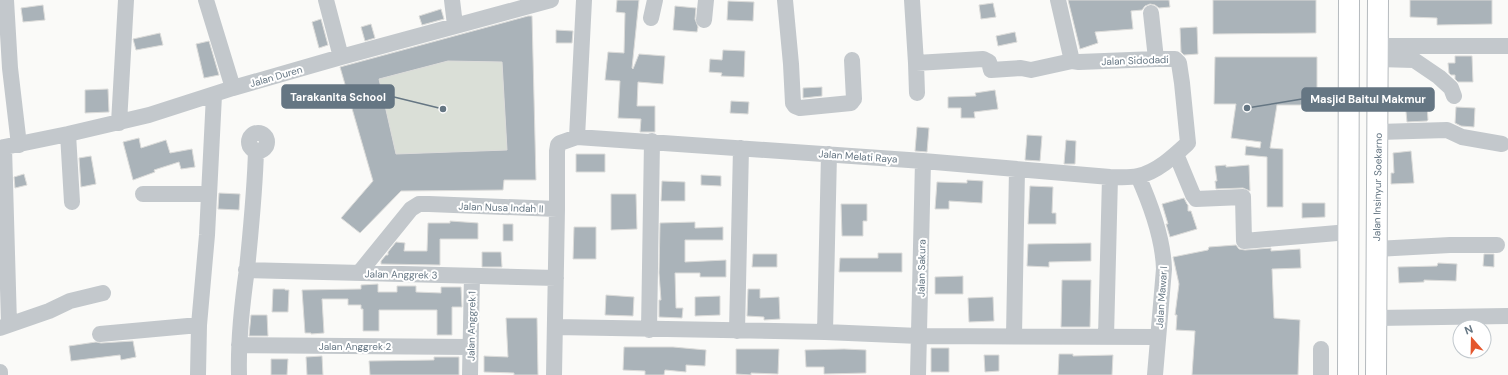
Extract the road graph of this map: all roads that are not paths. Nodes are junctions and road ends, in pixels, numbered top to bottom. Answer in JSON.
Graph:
{"nodes":[{"id":1,"x":6,"y":0,"type":"edge"},
{"id":2,"x":126,"y":0,"type":"edge"},
{"id":3,"x":206,"y":0,"type":"edge"},
{"id":4,"x":326,"y":0,"type":"edge"},
{"id":5,"x":452,"y":0,"type":"edge"},
{"id":6,"x":584,"y":0,"type":"edge"},
{"id":7,"x":655,"y":0,"type":"edge"},
{"id":8,"x":706,"y":0,"type":"edge"},
{"id":9,"x":785,"y":0,"type":"edge"},
{"id":10,"x":913,"y":0,"type":"edge"},
{"id":11,"x":1058,"y":0,"type":"edge"},
{"id":12,"x":1349,"y":0,"type":"edge"},
{"id":13,"x":1378,"y":0,"type":"edge"},
{"id":14,"x":541,"y":1,"type":"edge"},
{"id":15,"x":1151,"y":13,"type":"dead end"},
{"id":16,"x":651,"y":18,"type":"dead end"},
{"id":17,"x":704,"y":20,"type":"dead end"},
{"id":18,"x":455,"y":25,"type":"junction"},
{"id":19,"x":1508,"y":46,"type":"edge"},
{"id":20,"x":1378,"y":53,"type":"junction"},
{"id":21,"x":342,"y":57,"type":"junction"},
{"id":22,"x":1156,"y":59,"type":"junction"},
{"id":23,"x":852,"y":60,"type":"dead end"},
{"id":24,"x":1072,"y":61,"type":"junction"},
{"id":25,"x":916,"y":63,"type":"junction"},
{"id":26,"x":233,"y":88,"type":"junction"},
{"id":27,"x":916,"y":93,"type":"dead end"},
{"id":28,"x":214,"y":95,"type":"junction"},
{"id":29,"x":1454,"y":96,"type":"dead end"},
{"id":30,"x":119,"y":123,"type":"junction"},
{"id":31,"x":1378,"y":132,"type":"junction"},
{"id":32,"x":68,"y":134,"type":"junction"},
{"id":33,"x":577,"y":137,"type":"junction"},
{"id":34,"x":652,"y":141,"type":"junction"},
{"id":35,"x":1502,"y":144,"type":"dead end"},
{"id":36,"x":8,"y":147,"type":"edge"},
{"id":37,"x":741,"y":148,"type":"junction"},
{"id":38,"x":1182,"y":149,"type":"junction"},
{"id":39,"x":256,"y":150,"type":"dead end"},
{"id":40,"x":829,"y":154,"type":"junction"},
{"id":41,"x":923,"y":161,"type":"junction"},
{"id":42,"x":1017,"y":169,"type":"junction"},
{"id":43,"x":1138,"y":176,"type":"junction"},
{"id":44,"x":1110,"y":177,"type":"junction"},
{"id":45,"x":143,"y":194,"type":"dead end"},
{"id":46,"x":208,"y":194,"type":"junction"},
{"id":47,"x":72,"y":202,"type":"dead end"},
{"id":48,"x":557,"y":209,"type":"junction"},
{"id":49,"x":1349,"y":232,"type":"junction"},
{"id":50,"x":1497,"y":245,"type":"dead end"},
{"id":51,"x":1376,"y":249,"type":"junction"},
{"id":52,"x":246,"y":270,"type":"junction"},
{"id":53,"x":359,"y":273,"type":"junction"},
{"id":54,"x":472,"y":276,"type":"junction"},
{"id":55,"x":556,"y":278,"type":"junction"},
{"id":56,"x":103,"y":292,"type":"dead end"},
{"id":57,"x":1508,"y":316,"type":"edge"},
{"id":58,"x":1376,"y":318,"type":"junction"},
{"id":59,"x":199,"y":325,"type":"junction"},
{"id":60,"x":4,"y":326,"type":"edge"},
{"id":61,"x":556,"y":327,"type":"junction"},
{"id":62,"x":649,"y":330,"type":"junction"},
{"id":63,"x":738,"y":331,"type":"junction"},
{"id":64,"x":825,"y":332,"type":"junction"},
{"id":65,"x":100,"y":334,"type":"dead end"},
{"id":66,"x":919,"y":336,"type":"junction"},
{"id":67,"x":1014,"y":336,"type":"junction"},
{"id":68,"x":1106,"y":337,"type":"junction"},
{"id":69,"x":1158,"y":337,"type":"junction"},
{"id":70,"x":239,"y":345,"type":"junction"},
{"id":71,"x":470,"y":347,"type":"junction"},
{"id":72,"x":1321,"y":349,"type":"dead end"},
{"id":73,"x":0,"y":372,"type":"edge"},
{"id":74,"x":0,"y":375,"type":"edge"},
{"id":75,"x":198,"y":375,"type":"edge"},
{"id":76,"x":239,"y":375,"type":"edge"},
{"id":77,"x":470,"y":375,"type":"edge"},
{"id":78,"x":554,"y":375,"type":"edge"},
{"id":79,"x":918,"y":375,"type":"edge"},
{"id":80,"x":1155,"y":375,"type":"edge"},
{"id":81,"x":1321,"y":375,"type":"edge"},
{"id":82,"x":1348,"y":375,"type":"edge"},
{"id":83,"x":1376,"y":375,"type":"edge"}],
"edges":[{"from":1,"to":36,"type":"street"},
{"from":2,"to":30,"type":"street"},
{"from":3,"to":26,"type":"street"},
{"from":4,"to":21,"type":"street"},
{"from":5,"to":18,"type":"street"},
{"from":6,"to":33,"type":"street"},
{"from":7,"to":16,"type":"street"},
{"from":8,"to":17,"type":"street"},
{"from":9,"to":23,"type":"street"},
{"from":10,"to":25,"type":"street"},
{"from":11,"to":24,"type":"street"},
{"from":12,"to":49,"type":"main road"},
{"from":13,"to":20,"type":"main road","name":"Jalan Insinyur Soekarno"},
{"from":14,"to":18,"type":"street","name":"Jalan Duren"},
{"from":15,"to":22,"type":"street"},
{"from":18,"to":21,"type":"street","name":"Jalan Duren"},
{"from":19,"to":20,"type":"street"},
{"from":20,"to":29,"type":"street"},
{"from":20,"to":31,"type":"main road","name":"Jalan Insinyur Soekarno"},
{"from":21,"to":26,"type":"street","name":"Jalan Duren"},
{"from":22,"to":24,"type":"street","name":"Jalan Sidodadi"},
{"from":22,"to":38,"type":"street","name":"Jalan Sidodadi"},
{"from":24,"to":25,"type":"street","name":"Jalan Sidodadi"},
{"from":25,"to":27,"type":"street"},
{"from":26,"to":28,"type":"street","name":"Jalan Duren"},
{"from":28,"to":30,"type":"street","name":"Jalan Duren"},
{"from":28,"to":46,"type":"street"},
{"from":30,"to":32,"type":"street","name":"Jalan Duren"},
{"from":31,"to":35,"type":"street"},
{"from":31,"to":51,"type":"main road","name":"Jalan Insinyur Soekarno"},
{"from":32,"to":36,"type":"street","name":"Jalan Duren"},
{"from":32,"to":47,"type":"street"},
{"from":33,"to":34,"type":"street","name":"Jalan Melati Raya"},
{"from":33,"to":48,"type":"street"},
{"from":34,"to":37,"type":"street","name":"Jalan Melati Raya"},
{"from":34,"to":62,"type":"street"},
{"from":36,"to":60,"type":"street"},
{"from":37,"to":40,"type":"street","name":"Jalan Melati Raya"},
{"from":37,"to":63,"type":"street"},
{"from":38,"to":43,"type":"street"},
{"from":38,"to":49,"type":"street"},
{"from":39,"to":52,"type":"street"},
{"from":40,"to":41,"type":"street","name":"Jalan Melati Raya"},
{"from":40,"to":64,"type":"street"},
{"from":41,"to":42,"type":"street","name":"Jalan Melati Raya"},
{"from":41,"to":66,"type":"street","name":"Jalan Sakura"},
{"from":42,"to":44,"type":"street","name":"Jalan Melati Raya"},
{"from":42,"to":67,"type":"street"},
{"from":43,"to":44,"type":"street","name":"Jalan Melati Raya"},
{"from":43,"to":69,"type":"street","name":"Jalan Mawar I"},
{"from":44,"to":68,"type":"street"},
{"from":45,"to":46,"type":"street"},
{"from":46,"to":59,"type":"street"},
{"from":48,"to":53,"type":"street","name":"Jalan Nusa Indah II"},
{"from":48,"to":55,"type":"street","name":"Jalan Nusa Indah II"},
{"from":49,"to":82,"type":"main road"},
{"from":50,"to":51,"type":"street"},
{"from":51,"to":58,"type":"main road","name":"Jalan Insinyur Soekarno"},
{"from":52,"to":53,"type":"street","name":"Jalan Anggrek 3"},
{"from":52,"to":70,"type":"street"},
{"from":53,"to":54,"type":"street","name":"Jalan Anggrek 3"},
{"from":54,"to":55,"type":"street","name":"Jalan Anggrek 3"},
{"from":54,"to":71,"type":"street","name":"Jalan Anggrek 1"},
{"from":55,"to":61,"type":"street","name":"Jalan Nusa Indah II"},
{"from":56,"to":60,"type":"street"},
{"from":57,"to":58,"type":"street"},
{"from":58,"to":83,"type":"main road","name":"Jalan Insinyur Soekarno"},
{"from":59,"to":65,"type":"street"},
{"from":59,"to":75,"type":"street"},
{"from":61,"to":62,"type":"street"},
{"from":61,"to":78,"type":"street","name":"Jalan Nusa Indah II"},
{"from":62,"to":63,"type":"street"},
{"from":63,"to":64,"type":"street"},
{"from":64,"to":66,"type":"street"},
{"from":66,"to":67,"type":"street"},
{"from":66,"to":79,"type":"street","name":"Jalan Sakura"},
{"from":67,"to":68,"type":"street"},
{"from":68,"to":69,"type":"street"},
{"from":69,"to":80,"type":"street","name":"Jalan Mawar I"},
{"from":70,"to":71,"type":"street","name":"Jalan Anggrek 2"},
{"from":70,"to":76,"type":"street"},
{"from":71,"to":77,"type":"street","name":"Jalan Anggrek 1"},
{"from":72,"to":81,"type":"street"},
{"from":73,"to":74,"type":"street"}]}
